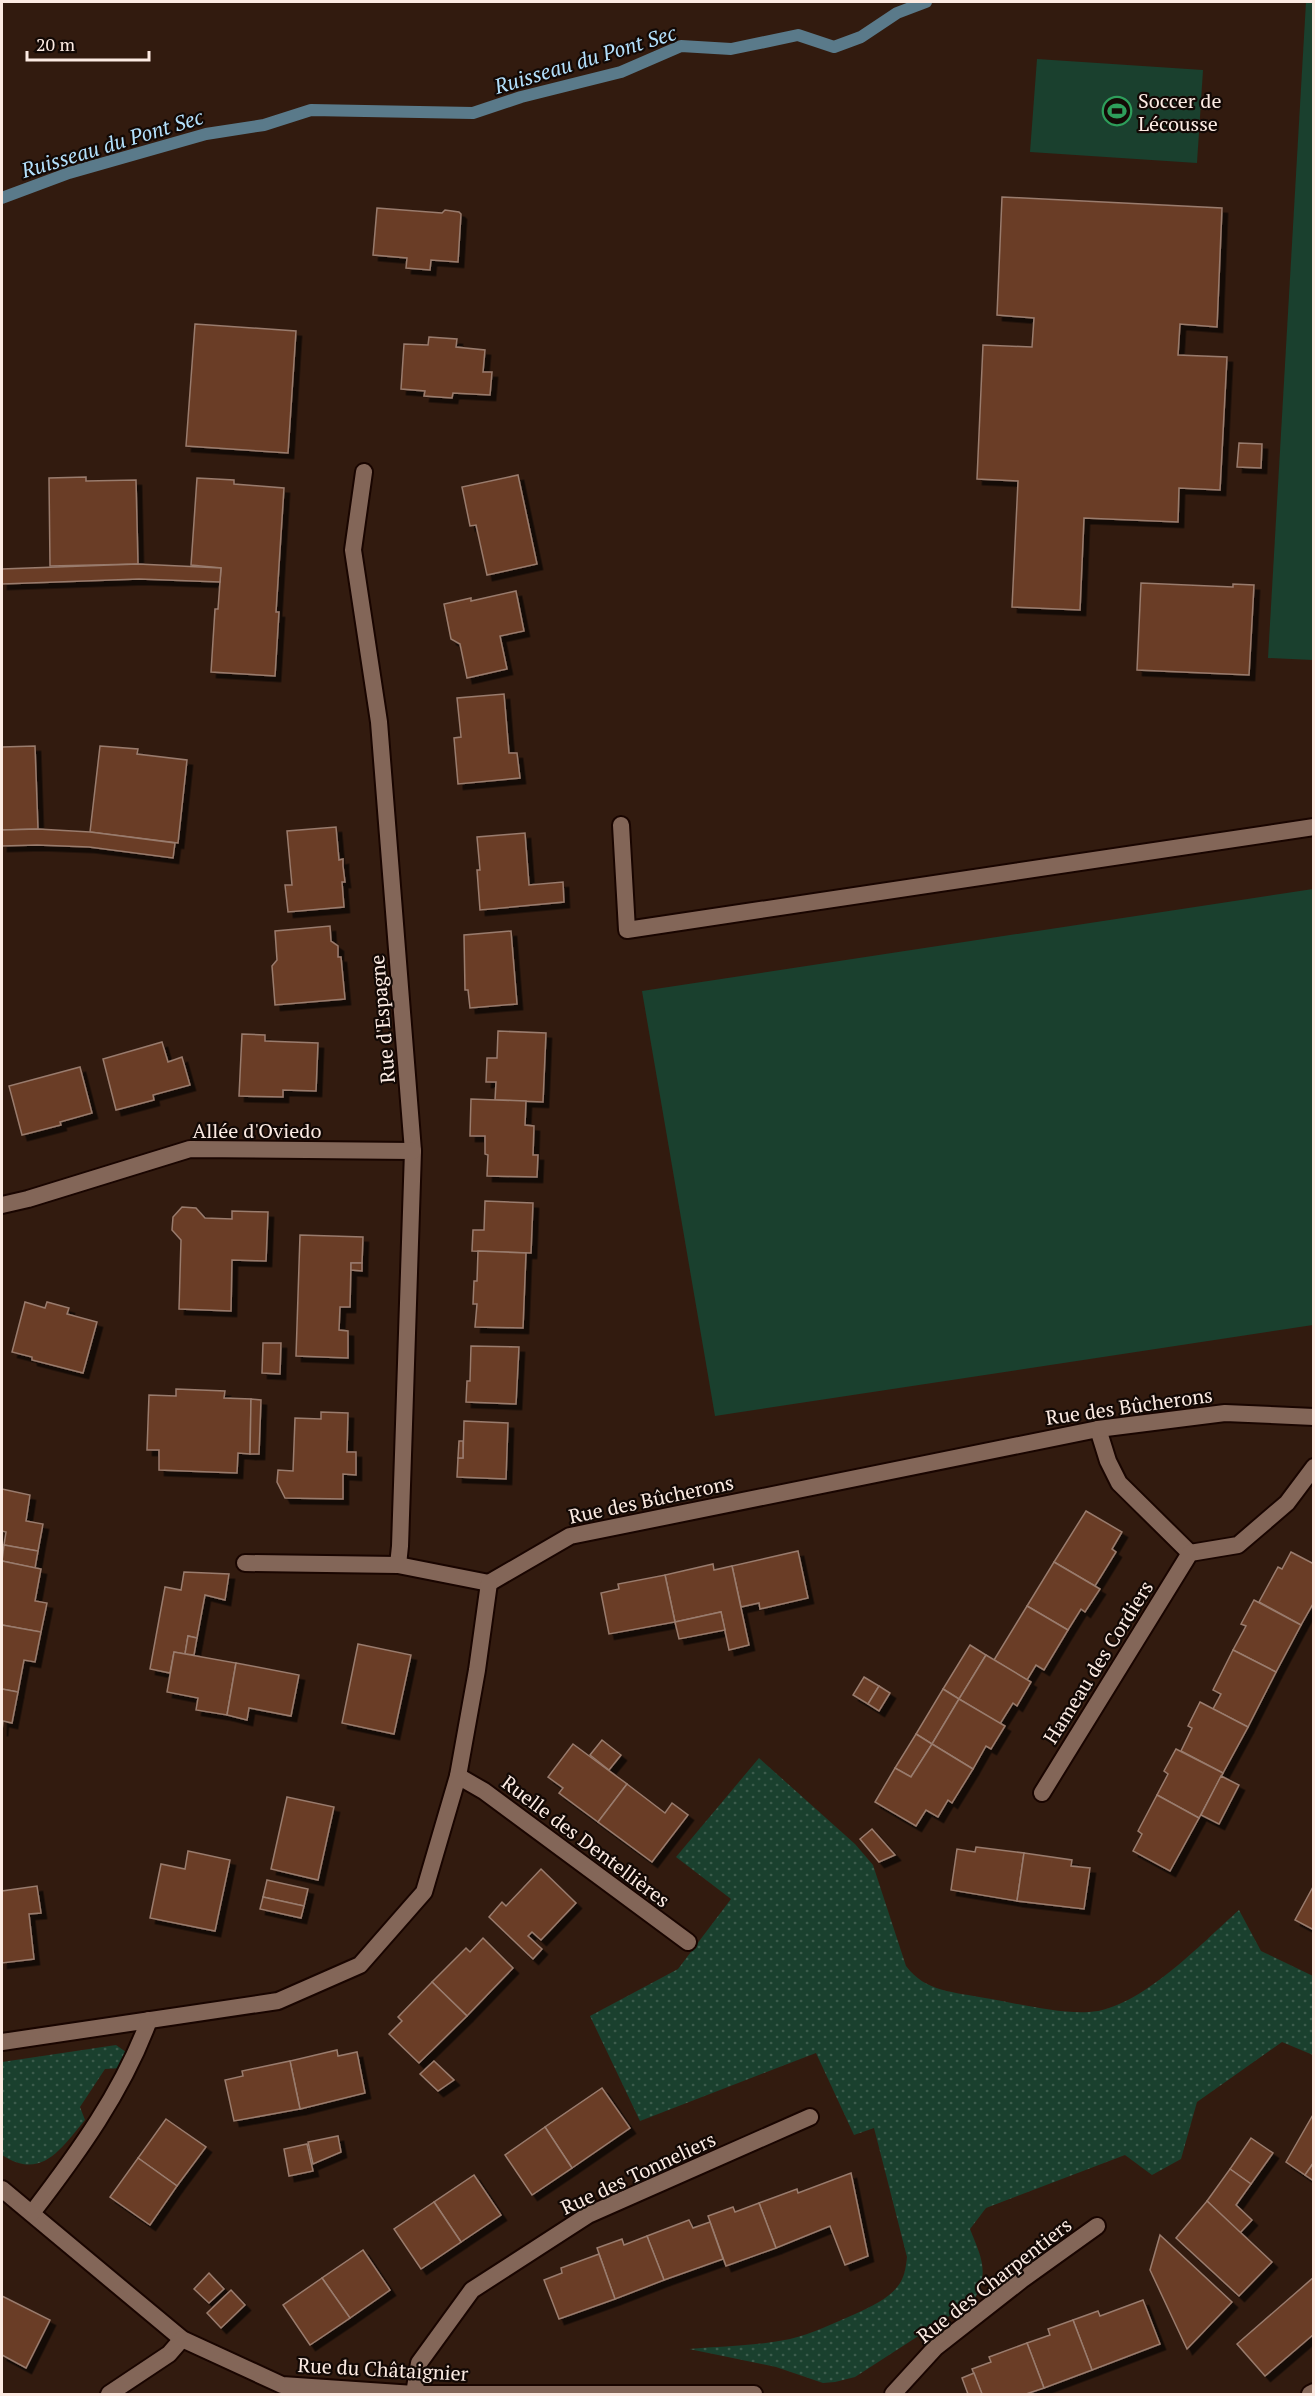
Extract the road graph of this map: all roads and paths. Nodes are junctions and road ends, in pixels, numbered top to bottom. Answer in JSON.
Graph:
{"nodes":[{"id":1,"x":364,"y":472,"type":"dead end"},
{"id":2,"x":621,"y":825,"type":"dead end"},
{"id":3,"x":1314,"y":827,"type":"edge"},
{"id":4,"x":413,"y":1151,"type":"junction"},
{"id":5,"x":2,"y":1205,"type":"edge"},
{"id":6,"x":1314,"y":1417,"type":"edge"},
{"id":7,"x":1098,"y":1429,"type":"junction"},
{"id":8,"x":1314,"y":1467,"type":"edge"},
{"id":9,"x":1190,"y":1553,"type":"junction"},
{"id":10,"x":245,"y":1563,"type":"dead end"},
{"id":11,"x":398,"y":1565,"type":"junction"},
{"id":12,"x":489,"y":1583,"type":"junction"},
{"id":13,"x":458,"y":1776,"type":"junction"},
{"id":14,"x":1042,"y":1793,"type":"dead end"},
{"id":15,"x":688,"y":1942,"type":"dead end"},
{"id":16,"x":150,"y":2020,"type":"junction"},
{"id":17,"x":2,"y":2042,"type":"edge"},
{"id":18,"x":810,"y":2117,"type":"dead end"},
{"id":19,"x":2,"y":2189,"type":"edge"},
{"id":20,"x":32,"y":2213,"type":"junction"},
{"id":21,"x":1097,"y":2226,"type":"dead end"},
{"id":22,"x":182,"y":2339,"type":"junction"},
{"id":23,"x":110,"y":2394,"type":"edge"},
{"id":24,"x":414,"y":2394,"type":"edge"},
{"id":25,"x":754,"y":2394,"type":"edge"},
{"id":26,"x":893,"y":2394,"type":"edge"}],
"edges":[{"from":1,"to":4,"type":"street","name":"Rue d'Espagne"},
{"from":2,"to":3,"type":"street"},
{"from":4,"to":5,"type":"street","name":"Allée d'Oviedo"},
{"from":4,"to":11,"type":"street","name":"Rue d'Espagne"},
{"from":6,"to":7,"type":"street","name":"Rue des Bûcherons"},
{"from":7,"to":9,"type":"street"},
{"from":7,"to":12,"type":"street","name":"Rue des Bûcherons"},
{"from":8,"to":9,"type":"street"},
{"from":9,"to":14,"type":"street","name":"Hameau des Cordiers"},
{"from":10,"to":11,"type":"street"},
{"from":11,"to":12,"type":"street"},
{"from":12,"to":13,"type":"street"},
{"from":13,"to":15,"type":"street","name":"Ruelle des Dentellières"},
{"from":13,"to":16,"type":"street"},
{"from":16,"to":17,"type":"street"},
{"from":16,"to":20,"type":"street"},
{"from":18,"to":24,"type":"street","name":"Rue des Tonneliers"},
{"from":19,"to":20,"type":"street","name":"Rue du Châtaignier"},
{"from":20,"to":22,"type":"street","name":"Rue du Châtaignier"},
{"from":21,"to":26,"type":"street","name":"Rue des Charpentiers"},
{"from":22,"to":23,"type":"street"},
{"from":22,"to":24,"type":"street","name":"Rue du Châtaignier"},
{"from":24,"to":25,"type":"street","name":"Rue du Châtaignier"}]}
